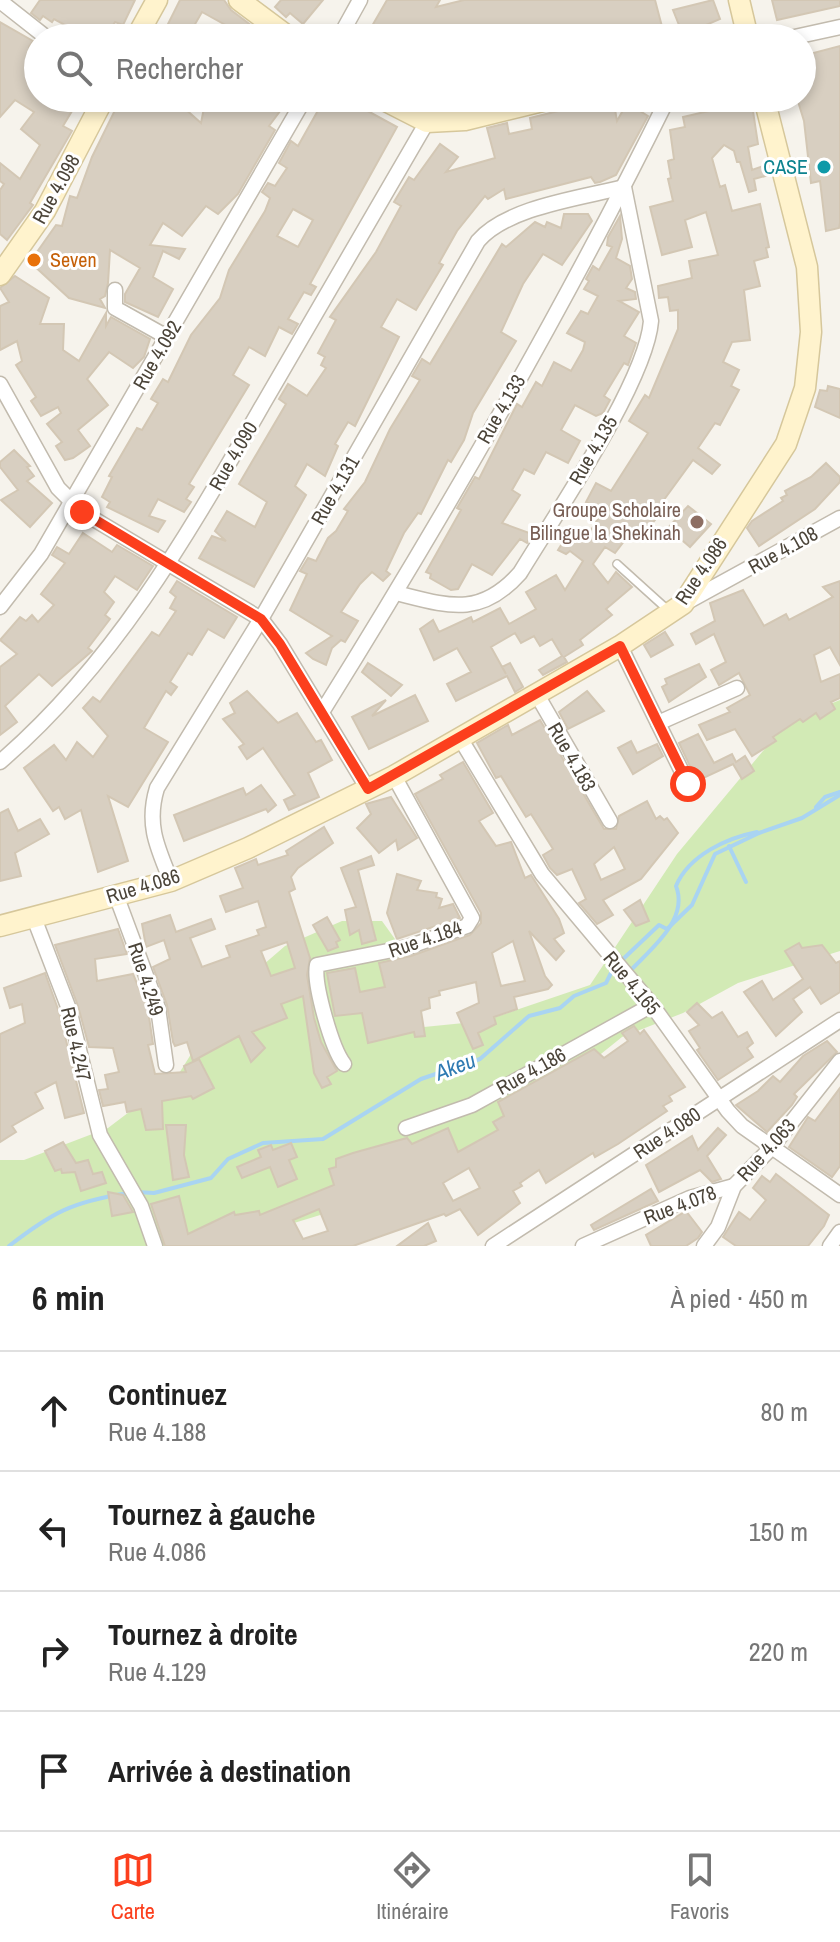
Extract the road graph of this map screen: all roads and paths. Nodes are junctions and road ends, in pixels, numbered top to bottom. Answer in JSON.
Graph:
{"nodes":[{"id":1,"x":157,"y":0,"type":"edge"},
{"id":2,"x":239,"y":0,"type":"edge"},
{"id":3,"x":360,"y":0,"type":"edge"},
{"id":4,"x":739,"y":0,"type":"edge"},
{"id":5,"x":0,"y":1,"type":"edge"},
{"id":6,"x":29,"y":24,"type":"edge"},
{"id":7,"x":144,"y":24,"type":"edge"},
{"id":8,"x":271,"y":24,"type":"edge"},
{"id":9,"x":347,"y":24,"type":"edge"},
{"id":10,"x":745,"y":24,"type":"edge"},
{"id":11,"x":840,"y":27,"type":"edge"},
{"id":12,"x":816,"y":32,"type":"edge"},
{"id":13,"x":97,"y":112,"type":"edge"},
{"id":14,"x":297,"y":112,"type":"edge"},
{"id":15,"x":407,"y":112,"type":"edge"},
{"id":16,"x":498,"y":112,"type":"edge"},
{"id":17,"x":661,"y":112,"type":"edge"},
{"id":18,"x":768,"y":112,"type":"edge"},
{"id":19,"x":427,"y":122,"type":"junction"},
{"id":20,"x":624,"y":187,"type":"junction"},
{"id":21,"x":0,"y":275,"type":"edge"},
{"id":22,"x":115,"y":290,"type":"dead end"},
{"id":23,"x":167,"y":337,"type":"junction"},
{"id":24,"x":0,"y":384,"type":"edge"},
{"id":25,"x":72,"y":503,"type":"junction"},
{"id":26,"x":840,"y":518,"type":"edge"},
{"id":27,"x":171,"y":563,"type":"junction"},
{"id":28,"x":617,"y":564,"type":"dead end"},
{"id":29,"x":396,"y":593,"type":"junction"},
{"id":30,"x":1,"y":603,"type":"edge"},
{"id":31,"x":677,"y":608,"type":"junction"},
{"id":32,"x":261,"y":619,"type":"junction"},
{"id":33,"x":620,"y":646,"type":"junction"},
{"id":34,"x":737,"y":688,"type":"dead end"},
{"id":35,"x":536,"y":693,"type":"junction"},
{"id":36,"x":322,"y":712,"type":"junction"},
{"id":37,"x":658,"y":723,"type":"junction"},
{"id":38,"x":460,"y":738,"type":"junction"},
{"id":39,"x":0,"y":762,"type":"edge"},
{"id":40,"x":394,"y":776,"type":"junction"},
{"id":41,"x":688,"y":784,"type":"dead end"},
{"id":42,"x":368,"y":789,"type":"junction"},
{"id":43,"x":610,"y":821,"type":"dead end"},
{"id":44,"x":171,"y":881,"type":"junction"},
{"id":45,"x":116,"y":895,"type":"junction"},
{"id":46,"x":34,"y":918,"type":"junction"},
{"id":47,"x":0,"y":926,"type":"edge"},
{"id":48,"x":652,"y":1005,"type":"junction"},
{"id":49,"x":840,"y":1020,"type":"edge"},
{"id":50,"x":840,"y":1061,"type":"edge"},
{"id":51,"x":344,"y":1064,"type":"dead end"},
{"id":52,"x":166,"y":1065,"type":"dead end"},
{"id":53,"x":718,"y":1098,"type":"junction"},
{"id":54,"x":406,"y":1128,"type":"dead end"},
{"id":55,"x":772,"y":1147,"type":"junction"},
{"id":56,"x":734,"y":1186,"type":"junction"},
{"id":57,"x":840,"y":1195,"type":"edge"},
{"id":58,"x":840,"y":1232,"type":"edge"},
{"id":59,"x":155,"y":1246,"type":"edge"},
{"id":60,"x":493,"y":1246,"type":"edge"},
{"id":61,"x":583,"y":1246,"type":"edge"},
{"id":62,"x":704,"y":1246,"type":"edge"},
{"id":63,"x":830,"y":1246,"type":"edge"}],
"edges":[{"from":1,"to":7,"type":"street"},
{"from":2,"to":8,"type":"street"},
{"from":3,"to":9,"type":"street"},
{"from":4,"to":10,"type":"street"},
{"from":5,"to":6,"type":"street"},
{"from":11,"to":12,"type":"street"},
{"from":13,"to":21,"type":"street","name":"Rue 4.098"},
{"from":14,"to":23,"type":"street","name":"Rue 4.092"},
{"from":15,"to":19,"type":"street"},
{"from":16,"to":19,"type":"street"},
{"from":17,"to":20,"type":"street","name":"Rue 4.133"},
{"from":18,"to":31,"type":"street","name":"Rue 4.086"},
{"from":19,"to":27,"type":"street","name":"Rue 4.090"},
{"from":20,"to":29,"type":"street","name":"Rue 4.133"},
{"from":20,"to":29,"type":"street","name":"Rue 4.135"},
{"from":20,"to":32,"type":"street","name":"Rue 4.131"},
{"from":22,"to":23,"type":"street"},
{"from":23,"to":25,"type":"street","name":"Rue 4.092"},
{"from":24,"to":25,"type":"street"},
{"from":25,"to":27,"type":"street"},
{"from":25,"to":30,"type":"street","name":"Rue 4.092"},
{"from":26,"to":31,"type":"street","name":"Rue 4.108"},
{"from":27,"to":32,"type":"street"},
{"from":27,"to":39,"type":"street","name":"Rue 4.090"},
{"from":28,"to":31,"type":"lane"},
{"from":29,"to":36,"type":"street","name":"Rue 4.133"},
{"from":31,"to":33,"type":"street","name":"Rue 4.086"},
{"from":32,"to":36,"type":"street"},
{"from":32,"to":44,"type":"street","name":"Rue 4.131"},
{"from":33,"to":35,"type":"street","name":"Rue 4.086"},
{"from":33,"to":37,"type":"street"},
{"from":34,"to":37,"type":"street"},
{"from":35,"to":38,"type":"street","name":"Rue 4.086"},
{"from":35,"to":43,"type":"street","name":"Rue 4.183"},
{"from":36,"to":42,"type":"street"},
{"from":37,"to":41,"type":"street"},
{"from":38,"to":40,"type":"street","name":"Rue 4.086"},
{"from":38,"to":48,"type":"street","name":"Rue 4.165"},
{"from":40,"to":42,"type":"street","name":"Rue 4.086"},
{"from":40,"to":51,"type":"street","name":"Rue 4.184"},
{"from":42,"to":44,"type":"street","name":"Rue 4.086"},
{"from":44,"to":45,"type":"street","name":"Rue 4.086"},
{"from":45,"to":46,"type":"street","name":"Rue 4.086"},
{"from":45,"to":52,"type":"street","name":"Rue 4.249"},
{"from":46,"to":47,"type":"street","name":"Rue 4.086"},
{"from":46,"to":59,"type":"street","name":"Rue 4.247"},
{"from":48,"to":53,"type":"street","name":"Rue 4.165"},
{"from":48,"to":54,"type":"street","name":"Rue 4.186"},
{"from":49,"to":53,"type":"street","name":"Rue 4.080"},
{"from":50,"to":55,"type":"street","name":"Rue 4.063"},
{"from":53,"to":55,"type":"street","name":"Rue 4.165"},
{"from":53,"to":60,"type":"street","name":"Rue 4.080"},
{"from":55,"to":56,"type":"street","name":"Rue 4.063"},
{"from":55,"to":57,"type":"street","name":"Rue 4.165"},
{"from":56,"to":61,"type":"street","name":"Rue 4.078"},
{"from":56,"to":62,"type":"street","name":"Rue 4.063"},
{"from":58,"to":63,"type":"street"}]}
